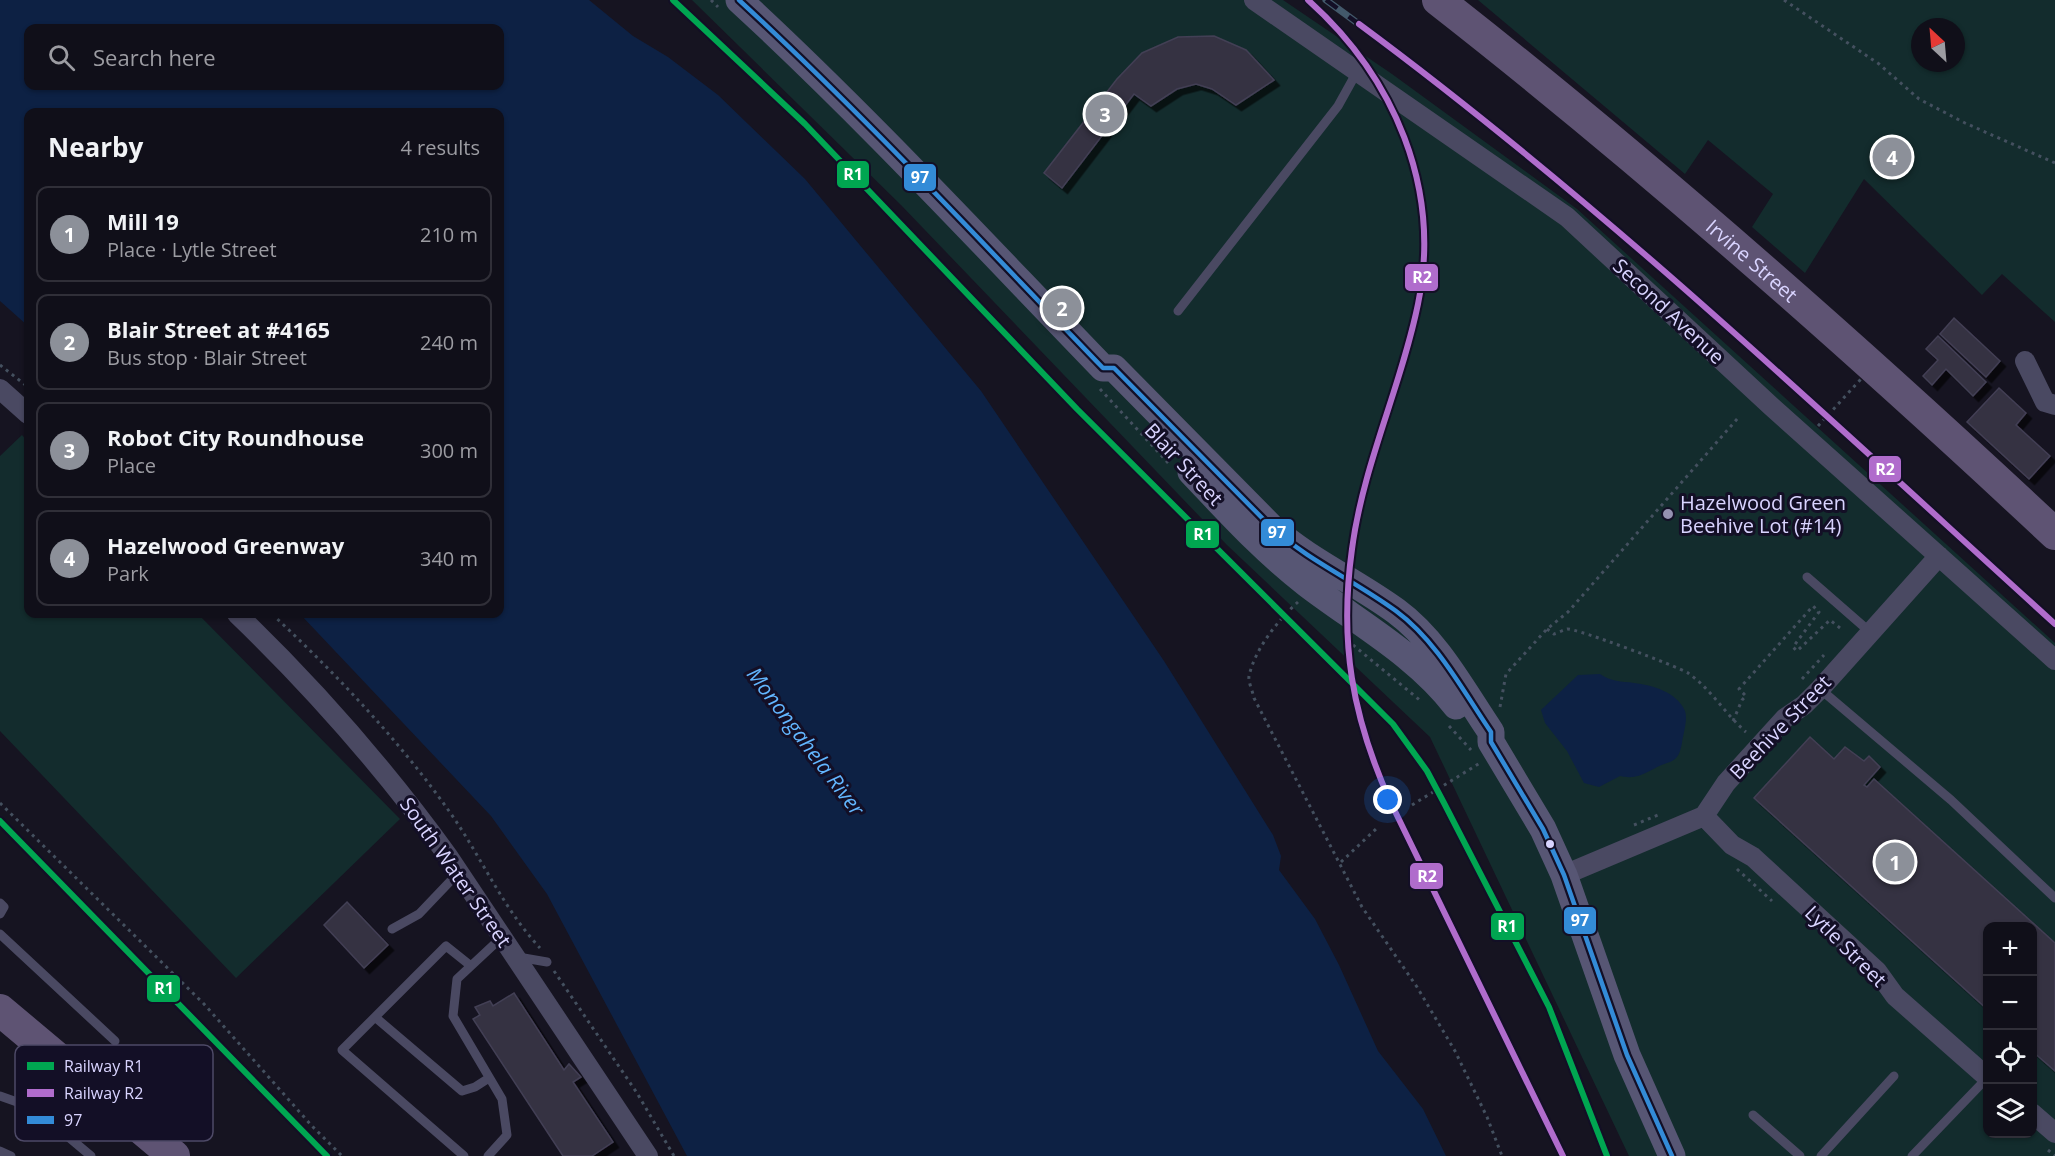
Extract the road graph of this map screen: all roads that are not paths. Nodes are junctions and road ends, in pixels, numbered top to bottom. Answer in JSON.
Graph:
{"nodes":[{"id":1,"x":739,"y":0,"type":"edge"},
{"id":2,"x":1254,"y":0,"type":"edge"},
{"id":3,"x":1438,"y":0,"type":"edge"},
{"id":4,"x":1358,"y":70,"type":"junction"},
{"id":5,"x":1178,"y":310,"type":"dead end"},
{"id":6,"x":2025,"y":361,"type":"dead end"},
{"id":7,"x":1103,"y":368,"type":"junction"},
{"id":8,"x":0,"y":389,"type":"edge"},
{"id":9,"x":2055,"y":405,"type":"edge"},
{"id":10,"x":24,"y":410,"type":"edge"},
{"id":11,"x":2055,"y":534,"type":"edge"},
{"id":12,"x":1939,"y":556,"type":"junction"},
{"id":13,"x":1808,"y":577,"type":"dead end"},
{"id":14,"x":241,"y":618,"type":"edge"},
{"id":15,"x":1870,"y":632,"type":"junction"},
{"id":16,"x":2055,"y":660,"type":"edge"},
{"id":17,"x":1820,"y":689,"type":"junction"},
{"id":18,"x":1491,"y":749,"type":"junction"},
{"id":19,"x":1704,"y":816,"type":"junction"},
{"id":20,"x":459,"y":872,"type":"junction"},
{"id":21,"x":1564,"y":875,"type":"junction"},
{"id":22,"x":2055,"y":898,"type":"edge"},
{"id":23,"x":0,"y":903,"type":"edge"},
{"id":24,"x":0,"y":914,"type":"edge"},
{"id":25,"x":392,"y":929,"type":"dead end"},
{"id":26,"x":0,"y":934,"type":"edge"},
{"id":27,"x":502,"y":937,"type":"junction"},
{"id":28,"x":516,"y":957,"type":"junction"},
{"id":29,"x":547,"y":962,"type":"dead end"},
{"id":30,"x":471,"y":966,"type":"junction"},
{"id":31,"x":0,"y":1010,"type":"edge"},
{"id":32,"x":375,"y":1017,"type":"junction"},
{"id":33,"x":115,"y":1041,"type":"dead end"},
{"id":34,"x":42,"y":1045,"type":"edge"},
{"id":35,"x":1983,"y":1074,"type":"edge"},
{"id":36,"x":1894,"y":1076,"type":"dead end"},
{"id":37,"x":489,"y":1078,"type":"junction"},
{"id":38,"x":1983,"y":1082,"type":"edge"},
{"id":39,"x":0,"y":1096,"type":"edge"},
{"id":40,"x":15,"y":1101,"type":"edge"},
{"id":41,"x":1753,"y":1115,"type":"dead end"},
{"id":42,"x":2037,"y":1117,"type":"edge"},
{"id":43,"x":2055,"y":1133,"type":"edge"},
{"id":44,"x":73,"y":1141,"type":"edge"},
{"id":45,"x":156,"y":1141,"type":"edge"},
{"id":46,"x":0,"y":1151,"type":"edge"},
{"id":47,"x":646,"y":1155,"type":"edge"},
{"id":48,"x":11,"y":1156,"type":"edge"},
{"id":49,"x":91,"y":1156,"type":"edge"},
{"id":50,"x":174,"y":1156,"type":"edge"},
{"id":51,"x":464,"y":1156,"type":"edge"},
{"id":52,"x":488,"y":1156,"type":"edge"},
{"id":53,"x":1672,"y":1156,"type":"edge"},
{"id":54,"x":1800,"y":1156,"type":"edge"},
{"id":55,"x":1821,"y":1156,"type":"edge"},
{"id":56,"x":1912,"y":1156,"type":"edge"}],
"edges":[{"from":1,"to":7,"type":"street","name":"Blair Street"},
{"from":2,"to":4,"type":"street","name":"Second Avenue"},
{"from":3,"to":11,"type":"main road","name":"Irvine Street"},
{"from":4,"to":5,"type":"lane"},
{"from":4,"to":12,"type":"street","name":"Second Avenue"},
{"from":6,"to":9,"type":"street"},
{"from":7,"to":18,"type":"street","name":"Blair Street"},
{"from":7,"to":18,"type":"street","name":"Blair Street"},
{"from":8,"to":10,"type":"street"},
{"from":12,"to":15,"type":"street","name":"Beehive Street"},
{"from":12,"to":16,"type":"street","name":"Second Avenue"},
{"from":13,"to":15,"type":"lane"},
{"from":14,"to":20,"type":"street","name":"South Water Street"},
{"from":15,"to":17,"type":"street","name":"Beehive Street"},
{"from":17,"to":19,"type":"street","name":"Beehive Street"},
{"from":17,"to":22,"type":"lane"},
{"from":18,"to":21,"type":"street","name":"Blair Street"},
{"from":19,"to":21,"type":"street"},
{"from":19,"to":35,"type":"street","name":"Lytle Street"},
{"from":20,"to":25,"type":"lane"},
{"from":20,"to":27,"type":"street","name":"South Water Street"},
{"from":21,"to":53,"type":"street","name":"Blair Street"},
{"from":23,"to":24,"type":"lane"},
{"from":26,"to":33,"type":"lane"},
{"from":27,"to":28,"type":"street","name":"South Water Street"},
{"from":27,"to":30,"type":"lane"},
{"from":28,"to":29,"type":"lane"},
{"from":28,"to":47,"type":"street","name":"South Water Street"},
{"from":30,"to":32,"type":"lane"},
{"from":30,"to":37,"type":"lane"},
{"from":31,"to":34,"type":"main road"},
{"from":32,"to":37,"type":"lane"},
{"from":32,"to":51,"type":"lane"},
{"from":36,"to":55,"type":"lane"},
{"from":37,"to":52,"type":"lane"},
{"from":38,"to":56,"type":"lane"},
{"from":39,"to":40,"type":"lane"},
{"from":41,"to":54,"type":"lane"},
{"from":42,"to":43,"type":"street"},
{"from":44,"to":49,"type":"lane"},
{"from":45,"to":50,"type":"main road"},
{"from":46,"to":48,"type":"lane"}]}
